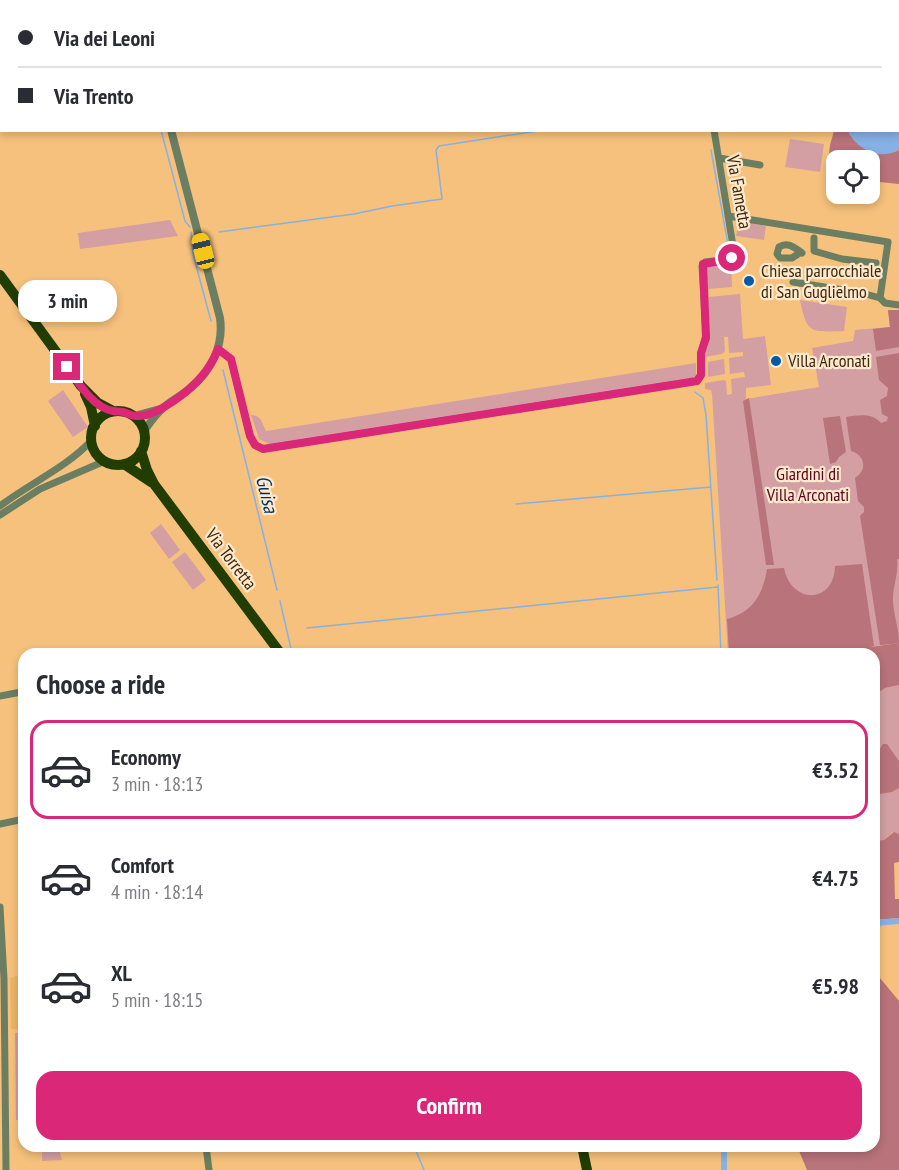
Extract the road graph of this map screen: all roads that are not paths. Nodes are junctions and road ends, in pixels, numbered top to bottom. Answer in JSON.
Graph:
{"nodes":[{"id":1,"x":172,"y":132,"type":"edge"},
{"id":2,"x":714,"y":132,"type":"edge"},
{"id":3,"x":719,"y":158,"type":"junction"},
{"id":4,"x":760,"y":165,"type":"dead end"},
{"id":5,"x":728,"y":216,"type":"junction"},
{"id":6,"x":815,"y":233,"type":"junction"},
{"id":7,"x":882,"y":264,"type":"junction"},
{"id":8,"x":0,"y":275,"type":"edge"},
{"id":9,"x":793,"y":282,"type":"dead end"},
{"id":10,"x":880,"y":298,"type":"junction"},
{"id":11,"x":899,"y":305,"type":"edge"},
{"id":12,"x":218,"y":349,"type":"junction"},
{"id":13,"x":89,"y":398,"type":"junction"},
{"id":14,"x":161,"y":409,"type":"junction"},
{"id":15,"x":113,"y":411,"type":"junction"},
{"id":16,"x":134,"y":416,"type":"junction"},
{"id":17,"x":94,"y":426,"type":"junction"},
{"id":18,"x":144,"y":431,"type":"junction"},
{"id":19,"x":92,"y":440,"type":"junction"},
{"id":20,"x":141,"y":451,"type":"junction"},
{"id":21,"x":105,"y":461,"type":"junction"},
{"id":22,"x":124,"y":464,"type":"junction"},
{"id":23,"x":154,"y":484,"type":"junction"},
{"id":24,"x":0,"y":506,"type":"edge"},
{"id":25,"x":0,"y":515,"type":"edge"},
{"id":26,"x":277,"y":648,"type":"edge"},
{"id":27,"x":18,"y":693,"type":"edge"},
{"id":28,"x":0,"y":696,"type":"edge"},
{"id":29,"x":18,"y":820,"type":"edge"},
{"id":30,"x":0,"y":824,"type":"edge"},
{"id":31,"x":0,"y":907,"type":"edge"},
{"id":32,"x":3,"y":1075,"type":"edge"},
{"id":33,"x":3,"y":1083,"type":"edge"},
{"id":34,"x":3,"y":1145,"type":"edge"},
{"id":35,"x":207,"y":1152,"type":"edge"},
{"id":36,"x":583,"y":1152,"type":"edge"},
{"id":37,"x":6,"y":1170,"type":"edge"},
{"id":38,"x":209,"y":1170,"type":"edge"},
{"id":39,"x":587,"y":1170,"type":"edge"}],
"edges":[{"from":1,"to":12,"type":"street"},
{"from":2,"to":3,"type":"street","name":"Via Fametta"},
{"from":3,"to":4,"type":"street"},
{"from":3,"to":5,"type":"street","name":"Via Fametta"},
{"from":5,"to":6,"type":"street"},
{"from":5,"to":12,"type":"street","name":"Via Fametta"},
{"from":6,"to":7,"type":"street"},
{"from":6,"to":7,"type":"street"},
{"from":7,"to":10,"type":"street"},
{"from":8,"to":13,"type":"main road"},
{"from":9,"to":10,"type":"street"},
{"from":10,"to":11,"type":"street"},
{"from":12,"to":14,"type":"street"},
{"from":13,"to":15,"type":"main road"},
{"from":13,"to":17,"type":"main road"},
{"from":14,"to":16,"type":"street"},
{"from":14,"to":18,"type":"street"},
{"from":15,"to":16,"type":"main road"},
{"from":15,"to":17,"type":"main road"},
{"from":16,"to":18,"type":"main road"},
{"from":17,"to":19,"type":"main road"},
{"from":18,"to":20,"type":"main road"},
{"from":19,"to":21,"type":"main road"},
{"from":19,"to":24,"type":"street"},
{"from":20,"to":22,"type":"main road"},
{"from":20,"to":23,"type":"main road","name":"Via Torretta"},
{"from":21,"to":22,"type":"main road"},
{"from":21,"to":25,"type":"street"},
{"from":22,"to":23,"type":"main road","name":"Via Torretta"},
{"from":23,"to":26,"type":"main road","name":"Via Torretta"},
{"from":27,"to":28,"type":"street"},
{"from":29,"to":30,"type":"street"},
{"from":31,"to":32,"type":"street"},
{"from":32,"to":33,"type":"street"},
{"from":33,"to":34,"type":"street"},
{"from":34,"to":37,"type":"street"},
{"from":35,"to":38,"type":"street"},
{"from":36,"to":39,"type":"main road"}]}
